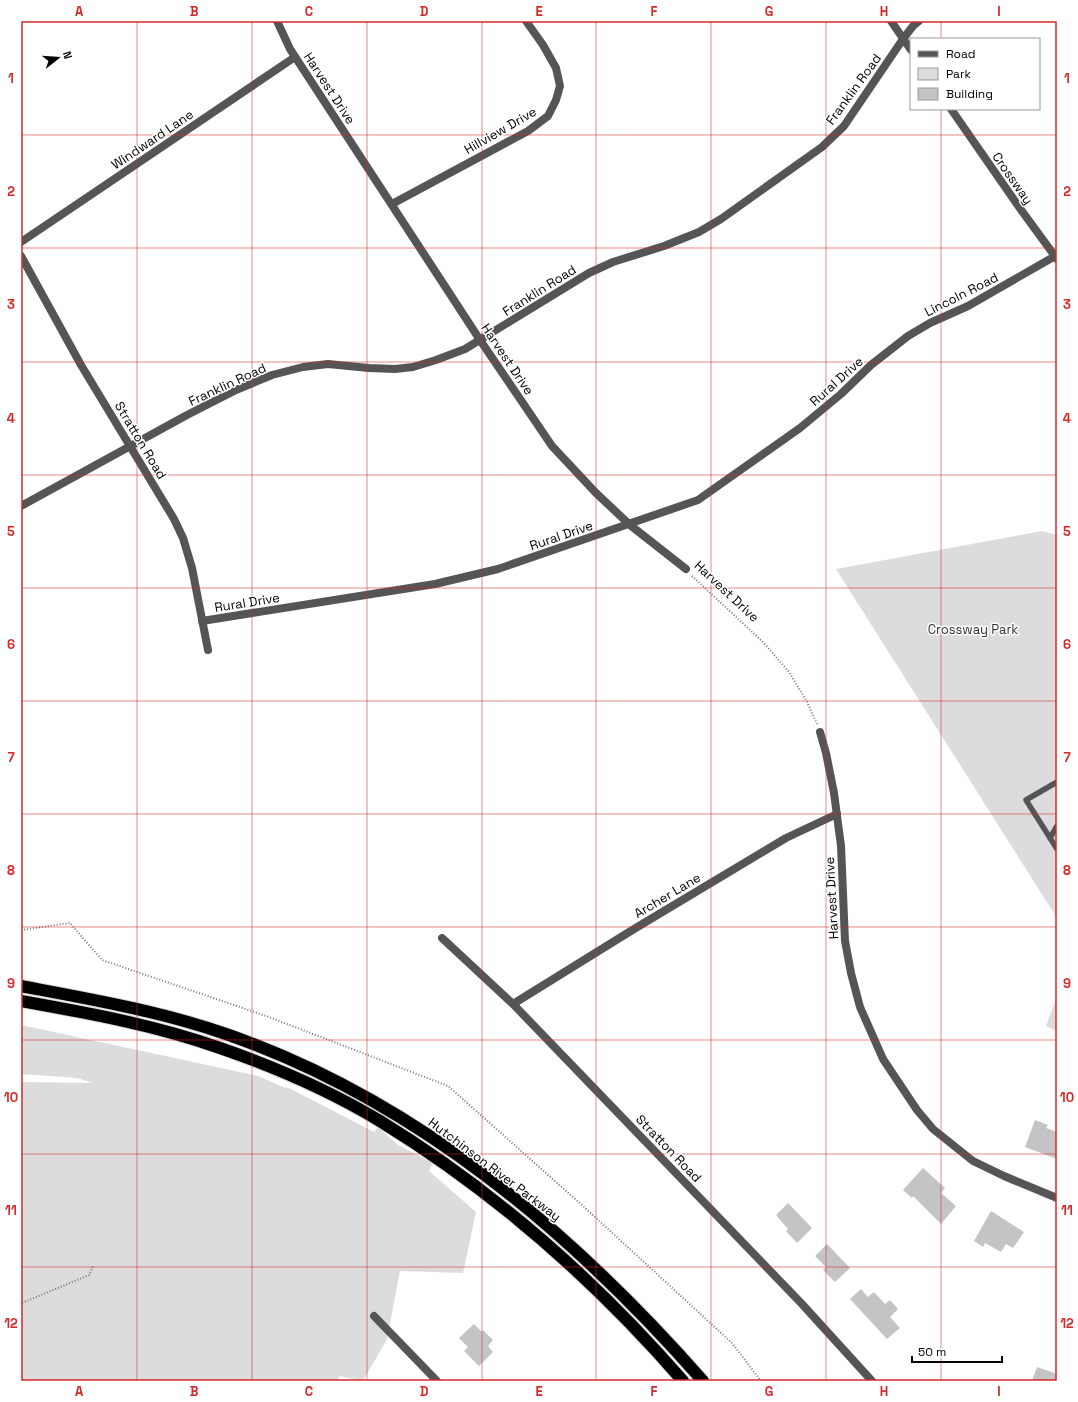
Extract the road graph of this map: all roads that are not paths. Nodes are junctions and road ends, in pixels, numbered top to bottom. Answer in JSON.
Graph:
{"nodes":[{"id":1,"x":277,"y":21,"type":"edge"},
{"id":2,"x":526,"y":21,"type":"edge"},
{"id":3,"x":891,"y":21,"type":"edge"},
{"id":4,"x":919,"y":21,"type":"edge"},
{"id":5,"x":903,"y":39,"type":"junction"},
{"id":6,"x":910,"y":49,"type":"edge"},
{"id":7,"x":296,"y":57,"type":"junction"},
{"id":8,"x":953,"y":110,"type":"edge"},
{"id":9,"x":392,"y":204,"type":"junction"},
{"id":10,"x":21,"y":242,"type":"edge"},
{"id":11,"x":21,"y":256,"type":"edge"},
{"id":12,"x":1056,"y":257,"type":"edge"},
{"id":13,"x":480,"y":340,"type":"junction"},
{"id":14,"x":880,"y":359,"type":"joint"},
{"id":15,"x":130,"y":446,"type":"junction"},
{"id":16,"x":21,"y":506,"type":"edge"},
{"id":17,"x":630,"y":524,"type":"junction"},
{"id":18,"x":686,"y":569,"type":"road end"},
{"id":19,"x":202,"y":621,"type":"junction"},
{"id":20,"x":208,"y":650,"type":"dead end"},
{"id":21,"x":820,"y":732,"type":"road end"},
{"id":22,"x":1057,"y":782,"type":"edge"},
{"id":23,"x":837,"y":814,"type":"junction"},
{"id":24,"x":1057,"y":826,"type":"edge"},
{"id":25,"x":1050,"y":838,"type":"junction"},
{"id":26,"x":1057,"y":850,"type":"edge"},
{"id":27,"x":442,"y":938,"type":"dead end"},
{"id":28,"x":21,"y":986,"type":"edge"},
{"id":29,"x":21,"y":1001,"type":"edge"},
{"id":30,"x":513,"y":1004,"type":"junction"},
{"id":31,"x":1057,"y":1198,"type":"edge"},
{"id":32,"x":374,"y":1316,"type":"dead end"},
{"id":33,"x":679,"y":1354,"type":"junction"},
{"id":34,"x":437,"y":1381,"type":"edge"},
{"id":35,"x":683,"y":1381,"type":"edge"},
{"id":36,"x":703,"y":1381,"type":"edge"},
{"id":37,"x":710,"y":1381,"type":"edge"},
{"id":38,"x":872,"y":1381,"type":"edge"}],
"edges":[{"from":1,"to":7,"type":"street","name":"Harvest Drive"},
{"from":2,"to":9,"type":"street","name":"Hillview Drive"},
{"from":3,"to":5,"type":"street"},
{"from":4,"to":5,"type":"street","name":"Franklin Road"},
{"from":5,"to":6,"type":"street"},
{"from":5,"to":13,"type":"street","name":"Franklin Road"},
{"from":7,"to":9,"type":"street","name":"Harvest Drive"},
{"from":7,"to":10,"type":"street","name":"Windward Lane"},
{"from":8,"to":12,"type":"street","name":"Crossway"},
{"from":9,"to":13,"type":"street","name":"Harvest Drive"},
{"from":11,"to":15,"type":"street","name":"Stratton Road"},
{"from":12,"to":14,"type":"street","name":"Lincoln Road"},
{"from":13,"to":15,"type":"street","name":"Franklin Road"},
{"from":13,"to":17,"type":"street","name":"Harvest Drive"},
{"from":14,"to":17,"type":"street","name":"Rural Drive"},
{"from":15,"to":16,"type":"street","name":"Franklin Road"},
{"from":15,"to":19,"type":"street","name":"Stratton Road"},
{"from":17,"to":18,"type":"street","name":"Harvest Drive"},
{"from":17,"to":19,"type":"street","name":"Rural Drive"},
{"from":19,"to":20,"type":"street","name":"Stratton Road"},
{"from":21,"to":23,"type":"street","name":"Harvest Drive"},
{"from":22,"to":25,"type":"lane"},
{"from":23,"to":30,"type":"street","name":"Archer Lane"},
{"from":23,"to":31,"type":"street","name":"Harvest Drive"},
{"from":24,"to":25,"type":"lane"},
{"from":25,"to":26,"type":"lane"},
{"from":27,"to":30,"type":"street","name":"Stratton Road"},
{"from":28,"to":33,"type":"highway","name":"Hutchinson River Parkway"},
{"from":29,"to":35,"type":"highway","name":"Hutchinson River Parkway"},
{"from":30,"to":38,"type":"street","name":"Stratton Road"},
{"from":32,"to":34,"type":"street"},
{"from":33,"to":36,"type":"highway","name":"Hutchinson River Parkway"},
{"from":33,"to":37,"type":"highway"}]}
